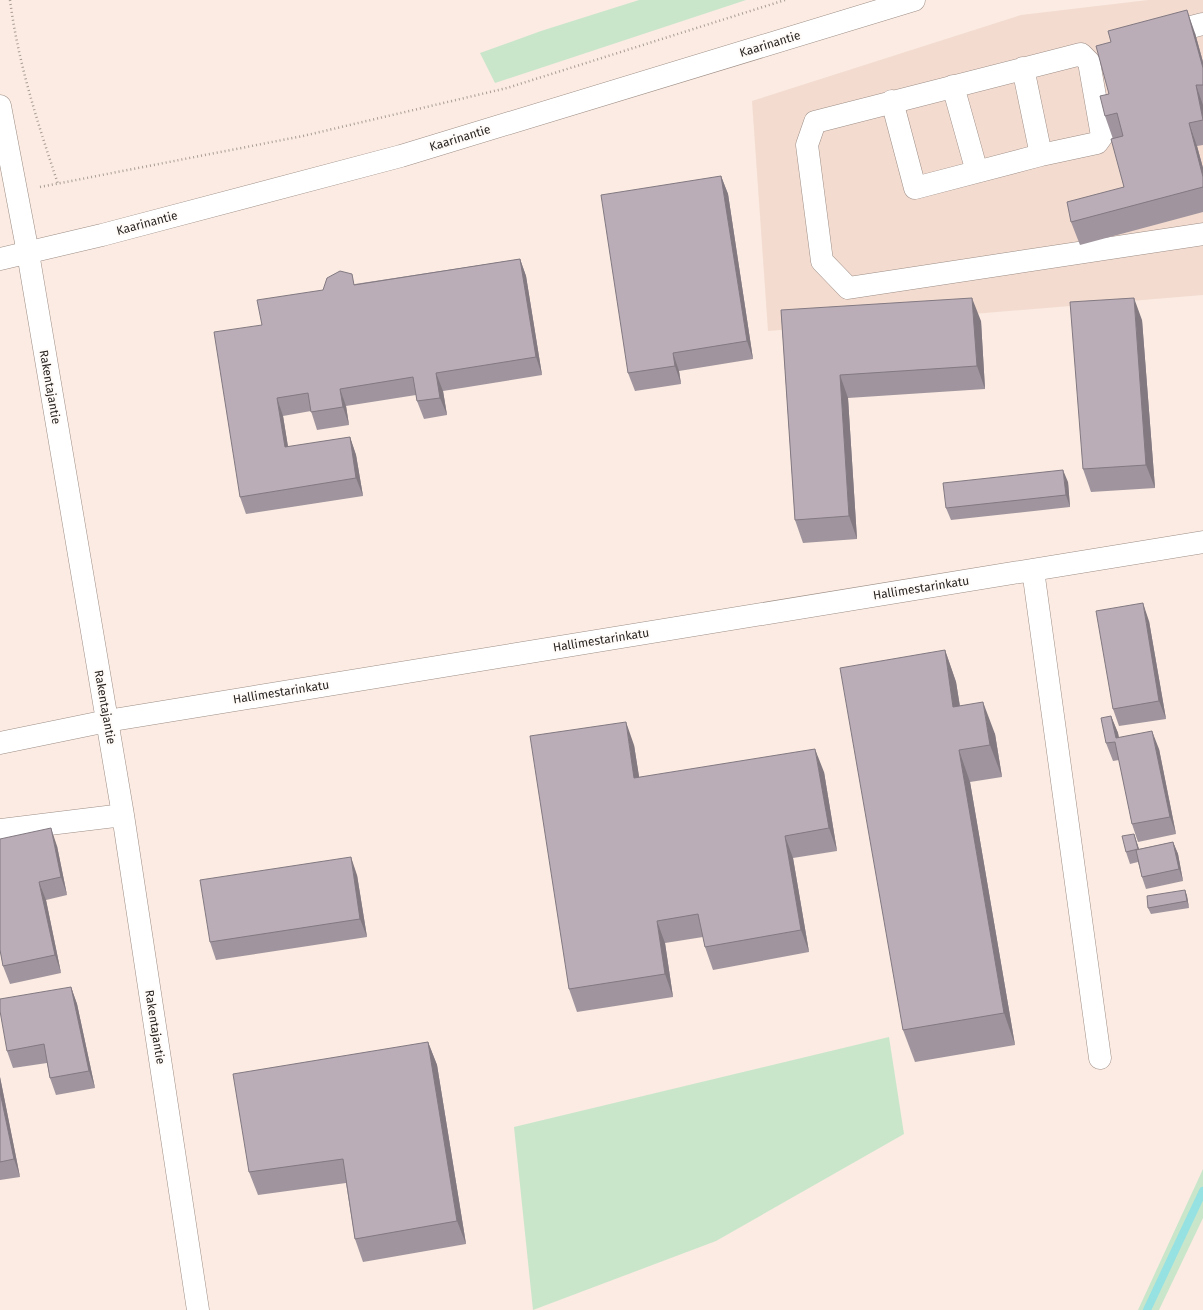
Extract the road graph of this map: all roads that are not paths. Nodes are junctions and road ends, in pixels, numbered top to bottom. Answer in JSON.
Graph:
{"nodes":[{"id":1,"x":914,"y":0,"type":"edge"},
{"id":2,"x":1203,"y":24,"type":"edge"},
{"id":3,"x":1142,"y":39,"type":"edge"},
{"id":4,"x":1104,"y":48,"type":"edge"},
{"id":5,"x":1081,"y":54,"type":"junction"},
{"id":6,"x":1023,"y":68,"type":"junction"},
{"id":7,"x":953,"y":86,"type":"junction"},
{"id":8,"x":892,"y":101,"type":"junction"},
{"id":9,"x":0,"y":106,"type":"edge"},
{"id":10,"x":1041,"y":155,"type":"junction"},
{"id":11,"x":977,"y":172,"type":"junction"},
{"id":12,"x":1203,"y":234,"type":"edge"},
{"id":13,"x":28,"y":253,"type":"junction"},
{"id":14,"x":0,"y":259,"type":"edge"},
{"id":15,"x":1203,"y":542,"type":"edge"},
{"id":16,"x":1033,"y":570,"type":"junction"},
{"id":17,"x":107,"y":721,"type":"junction"},
{"id":18,"x":0,"y":743,"type":"edge"},
{"id":19,"x":123,"y":815,"type":"junction"},
{"id":20,"x":0,"y":830,"type":"edge"},
{"id":21,"x":1100,"y":1058,"type":"dead end"},
{"id":22,"x":198,"y":1310,"type":"edge"}],
"edges":[{"from":1,"to":13,"type":"street","name":"Kaarinantie"},
{"from":2,"to":3,"type":"street"},
{"from":4,"to":5,"type":"street"},
{"from":5,"to":6,"type":"street"},
{"from":5,"to":10,"type":"street"},
{"from":6,"to":7,"type":"street"},
{"from":6,"to":10,"type":"street"},
{"from":7,"to":8,"type":"street"},
{"from":7,"to":11,"type":"street"},
{"from":8,"to":11,"type":"street"},
{"from":8,"to":12,"type":"street"},
{"from":9,"to":13,"type":"street","name":"Rakentajantie"},
{"from":10,"to":11,"type":"street"},
{"from":13,"to":14,"type":"street","name":"Kaarinantie"},
{"from":13,"to":17,"type":"street","name":"Rakentajantie"},
{"from":15,"to":16,"type":"street","name":"Hallimestarinkatu"},
{"from":16,"to":17,"type":"street","name":"Hallimestarinkatu"},
{"from":16,"to":21,"type":"street"},
{"from":17,"to":18,"type":"street","name":"Hallimestarinkatu"},
{"from":17,"to":19,"type":"street","name":"Rakentajantie"},
{"from":19,"to":20,"type":"street"},
{"from":19,"to":22,"type":"street","name":"Rakentajantie"}]}
